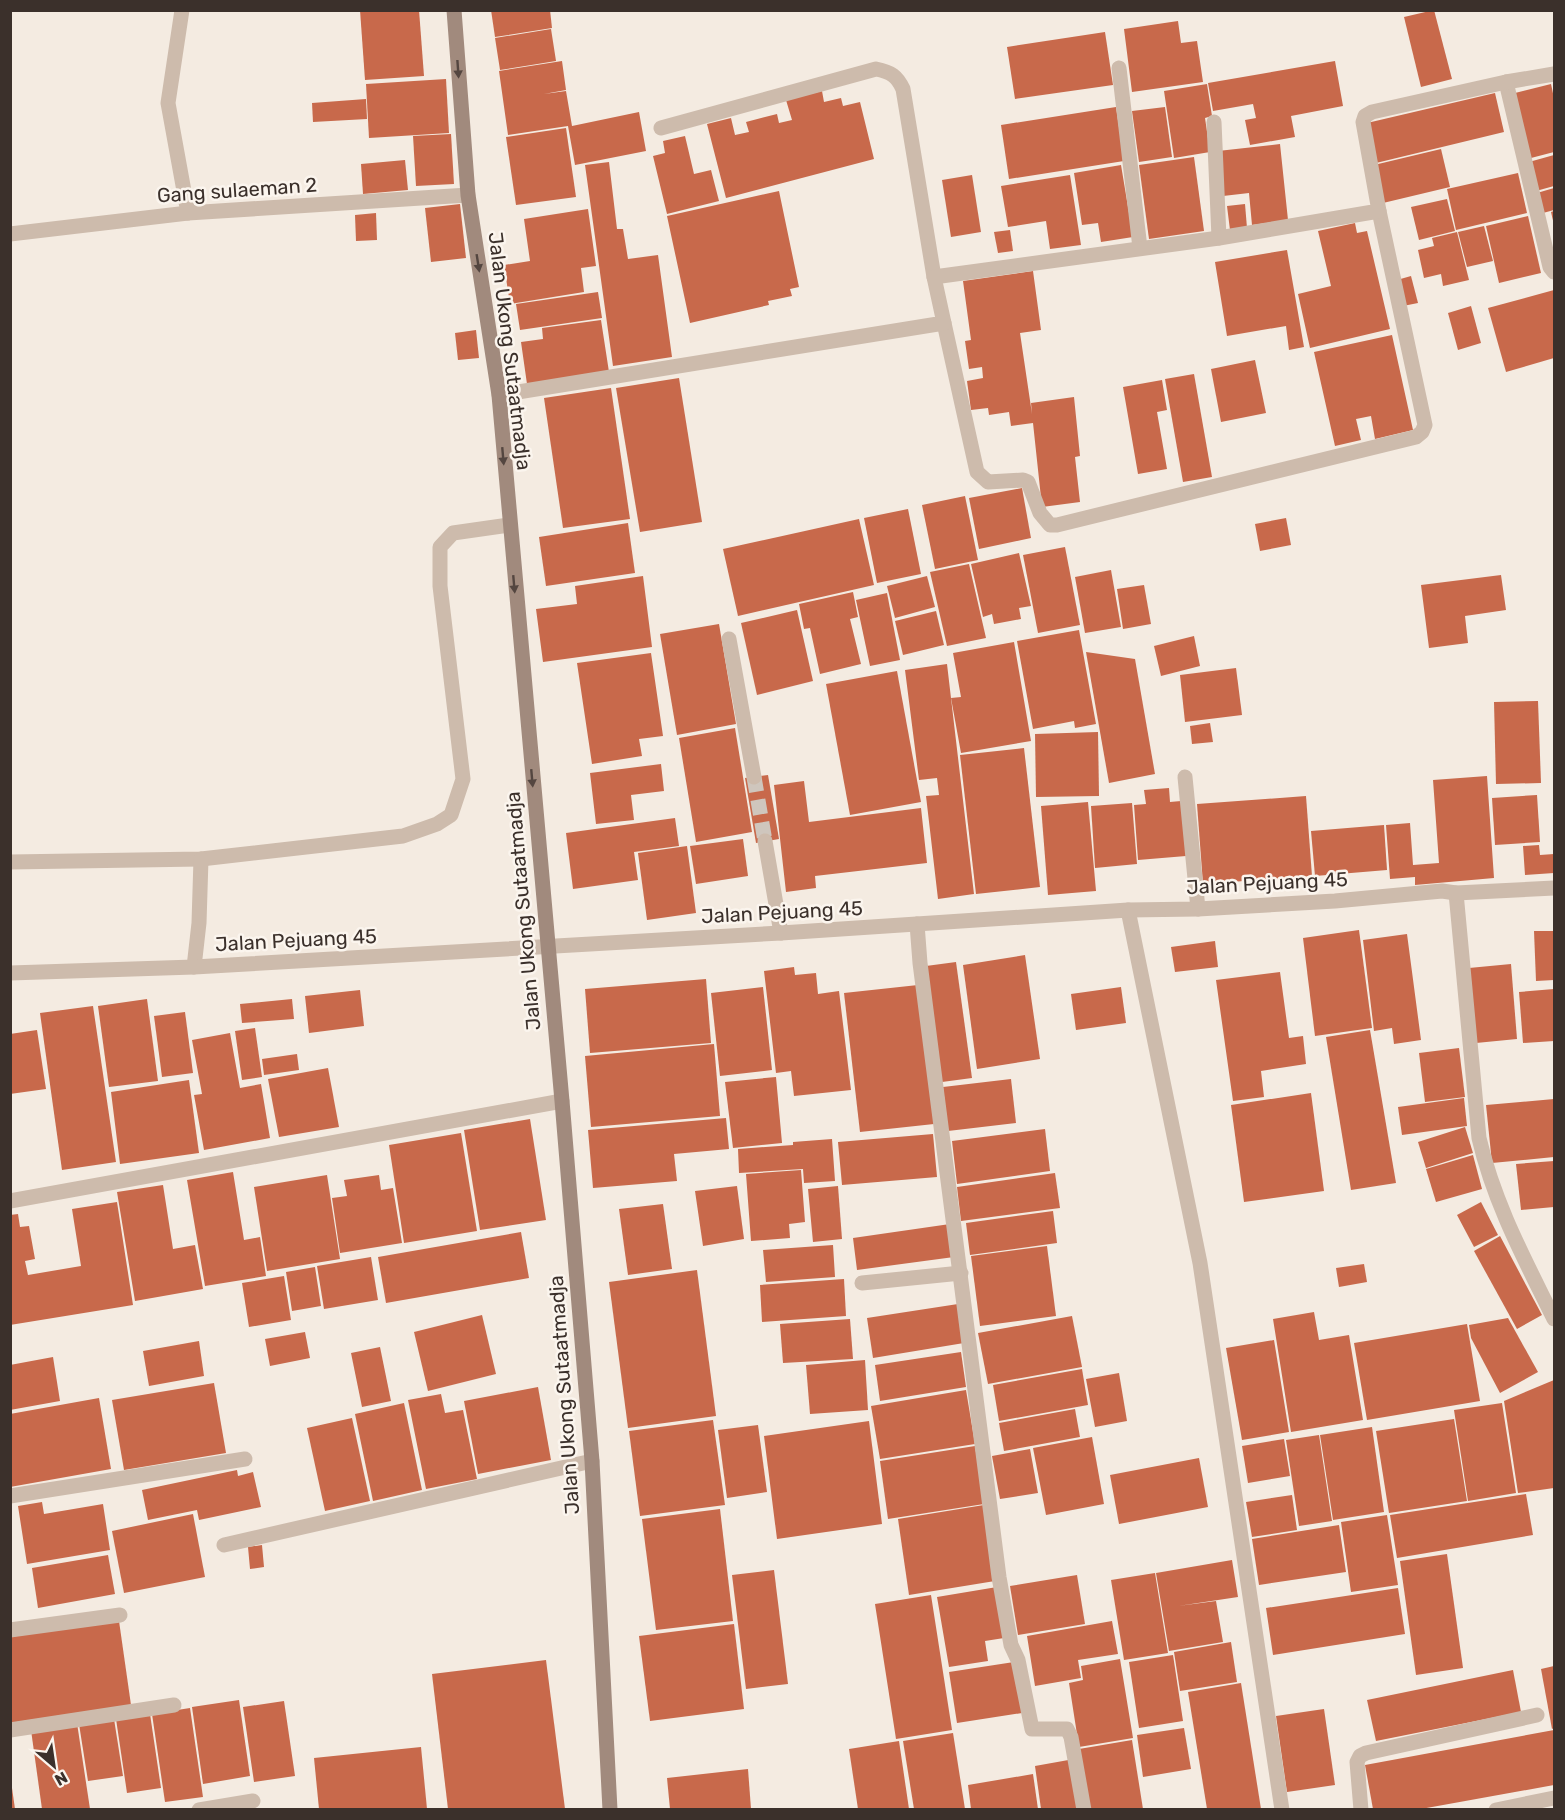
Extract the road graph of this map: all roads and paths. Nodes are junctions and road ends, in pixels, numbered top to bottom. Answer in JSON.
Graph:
{"nodes":[{"id":1,"x":182,"y":10,"type":"edge"},
{"id":2,"x":454,"y":10,"type":"edge"},
{"id":3,"x":1119,"y":68,"type":"dead end"},
{"id":4,"x":1554,"y":74,"type":"edge"},
{"id":5,"x":1506,"y":82,"type":"junction"},
{"id":6,"x":1214,"y":122,"type":"dead end"},
{"id":7,"x":661,"y":128,"type":"dead end"},
{"id":8,"x":468,"y":195,"type":"junction"},
{"id":9,"x":1372,"y":212,"type":"junction"},
{"id":10,"x":188,"y":213,"type":"junction"},
{"id":11,"x":10,"y":234,"type":"edge"},
{"id":12,"x":1219,"y":238,"type":"junction"},
{"id":13,"x":1140,"y":248,"type":"junction"},
{"id":14,"x":1554,"y":272,"type":"edge"},
{"id":15,"x":934,"y":277,"type":"junction"},
{"id":16,"x":944,"y":323,"type":"junction"},
{"id":17,"x":499,"y":395,"type":"junction"},
{"id":18,"x":509,"y":525,"type":"junction"},
{"id":19,"x":729,"y":639,"type":"dead end"},
{"id":20,"x":754,"y":777,"type":"tunnel mouth"},
{"id":21,"x":1185,"y":777,"type":"dead end"},
{"id":22,"x":765,"y":841,"type":"tunnel mouth"},
{"id":23,"x":201,"y":859,"type":"junction"},
{"id":24,"x":10,"y":862,"type":"edge"},
{"id":25,"x":1554,"y":888,"type":"edge"},
{"id":26,"x":1449,"y":892,"type":"junction"},
{"id":27,"x":1198,"y":909,"type":"junction"},
{"id":28,"x":1128,"y":910,"type":"junction"},
{"id":29,"x":917,"y":924,"type":"junction"},
{"id":30,"x":782,"y":933,"type":"junction"},
{"id":31,"x":547,"y":946,"type":"junction"},
{"id":32,"x":194,"y":967,"type":"junction"},
{"id":33,"x":10,"y":973,"type":"edge"},
{"id":34,"x":562,"y":1101,"type":"junction"},
{"id":35,"x":10,"y":1201,"type":"edge"},
{"id":36,"x":961,"y":1273,"type":"junction"},
{"id":37,"x":862,"y":1283,"type":"dead end"},
{"id":38,"x":1554,"y":1319,"type":"edge"},
{"id":39,"x":245,"y":1459,"type":"dead end"},
{"id":40,"x":592,"y":1461,"type":"junction"},
{"id":41,"x":10,"y":1496,"type":"edge"},
{"id":42,"x":224,"y":1545,"type":"dead end"},
{"id":43,"x":120,"y":1615,"type":"dead end"},
{"id":44,"x":10,"y":1630,"type":"edge"},
{"id":45,"x":174,"y":1705,"type":"dead end"},
{"id":46,"x":1537,"y":1716,"type":"dead end"},
{"id":47,"x":10,"y":1730,"type":"edge"},
{"id":48,"x":1554,"y":1798,"type":"edge"},
{"id":49,"x":253,"y":1801,"type":"dead end"},
{"id":50,"x":200,"y":1809,"type":"edge"},
{"id":51,"x":610,"y":1809,"type":"edge"},
{"id":52,"x":1084,"y":1809,"type":"edge"},
{"id":53,"x":1282,"y":1809,"type":"edge"},
{"id":54,"x":1361,"y":1809,"type":"edge"},
{"id":55,"x":1496,"y":1809,"type":"edge"}],
"edges":[{"from":1,"to":10,"type":"street"},
{"from":2,"to":8,"type":"main road","name":"Jalan Ukong Sutaatmadja","one_way":true},
{"from":3,"to":13,"type":"street"},
{"from":4,"to":5,"type":"street"},
{"from":5,"to":9,"type":"street"},
{"from":5,"to":14,"type":"street"},
{"from":6,"to":12,"type":"street"},
{"from":7,"to":15,"type":"street"},
{"from":8,"to":10,"type":"street","name":"Gang sulaeman 2"},
{"from":8,"to":17,"type":"main road","name":"Jalan Ukong Sutaatmadja","one_way":true},
{"from":9,"to":12,"type":"street"},
{"from":9,"to":16,"type":"street"},
{"from":10,"to":11,"type":"street","name":"Gang sulaeman 2"},
{"from":12,"to":13,"type":"street"},
{"from":13,"to":15,"type":"street"},
{"from":15,"to":16,"type":"street"},
{"from":16,"to":17,"type":"street"},
{"from":17,"to":18,"type":"main road","name":"Jalan Ukong Sutaatmadja","one_way":true},
{"from":18,"to":23,"type":"street"},
{"from":18,"to":31,"type":"main road","name":"Jalan Ukong Sutaatmadja","one_way":true},
{"from":19,"to":20,"type":"street"},
{"from":21,"to":27,"type":"street"},
{"from":22,"to":30,"type":"street"},
{"from":23,"to":24,"type":"street"},
{"from":23,"to":32,"type":"street"},
{"from":25,"to":26,"type":"street","name":"Jalan Pejuang 45"},
{"from":26,"to":27,"type":"street","name":"Jalan Pejuang 45"},
{"from":26,"to":38,"type":"street"},
{"from":27,"to":28,"type":"street","name":"Jalan Pejuang 45"},
{"from":28,"to":29,"type":"street","name":"Jalan Pejuang 45"},
{"from":28,"to":53,"type":"street"},
{"from":29,"to":30,"type":"street","name":"Jalan Pejuang 45"},
{"from":29,"to":36,"type":"street"},
{"from":30,"to":31,"type":"street","name":"Jalan Pejuang 45"},
{"from":31,"to":32,"type":"street","name":"Jalan Pejuang 45"},
{"from":31,"to":34,"type":"main road","name":"Jalan Ukong Sutaatmadja"},
{"from":32,"to":33,"type":"street","name":"Jalan Pejuang 45"},
{"from":34,"to":35,"type":"street"},
{"from":34,"to":40,"type":"main road","name":"Jalan Ukong Sutaatmadja"},
{"from":36,"to":37,"type":"street"},
{"from":36,"to":52,"type":"street"},
{"from":39,"to":41,"type":"street"},
{"from":40,"to":42,"type":"street"},
{"from":40,"to":51,"type":"main road","name":"Jalan Ukong Sutaatmadja"},
{"from":43,"to":44,"type":"street"},
{"from":45,"to":47,"type":"street"},
{"from":46,"to":54,"type":"street"},
{"from":48,"to":55,"type":"street"},
{"from":49,"to":50,"type":"street"}]}
